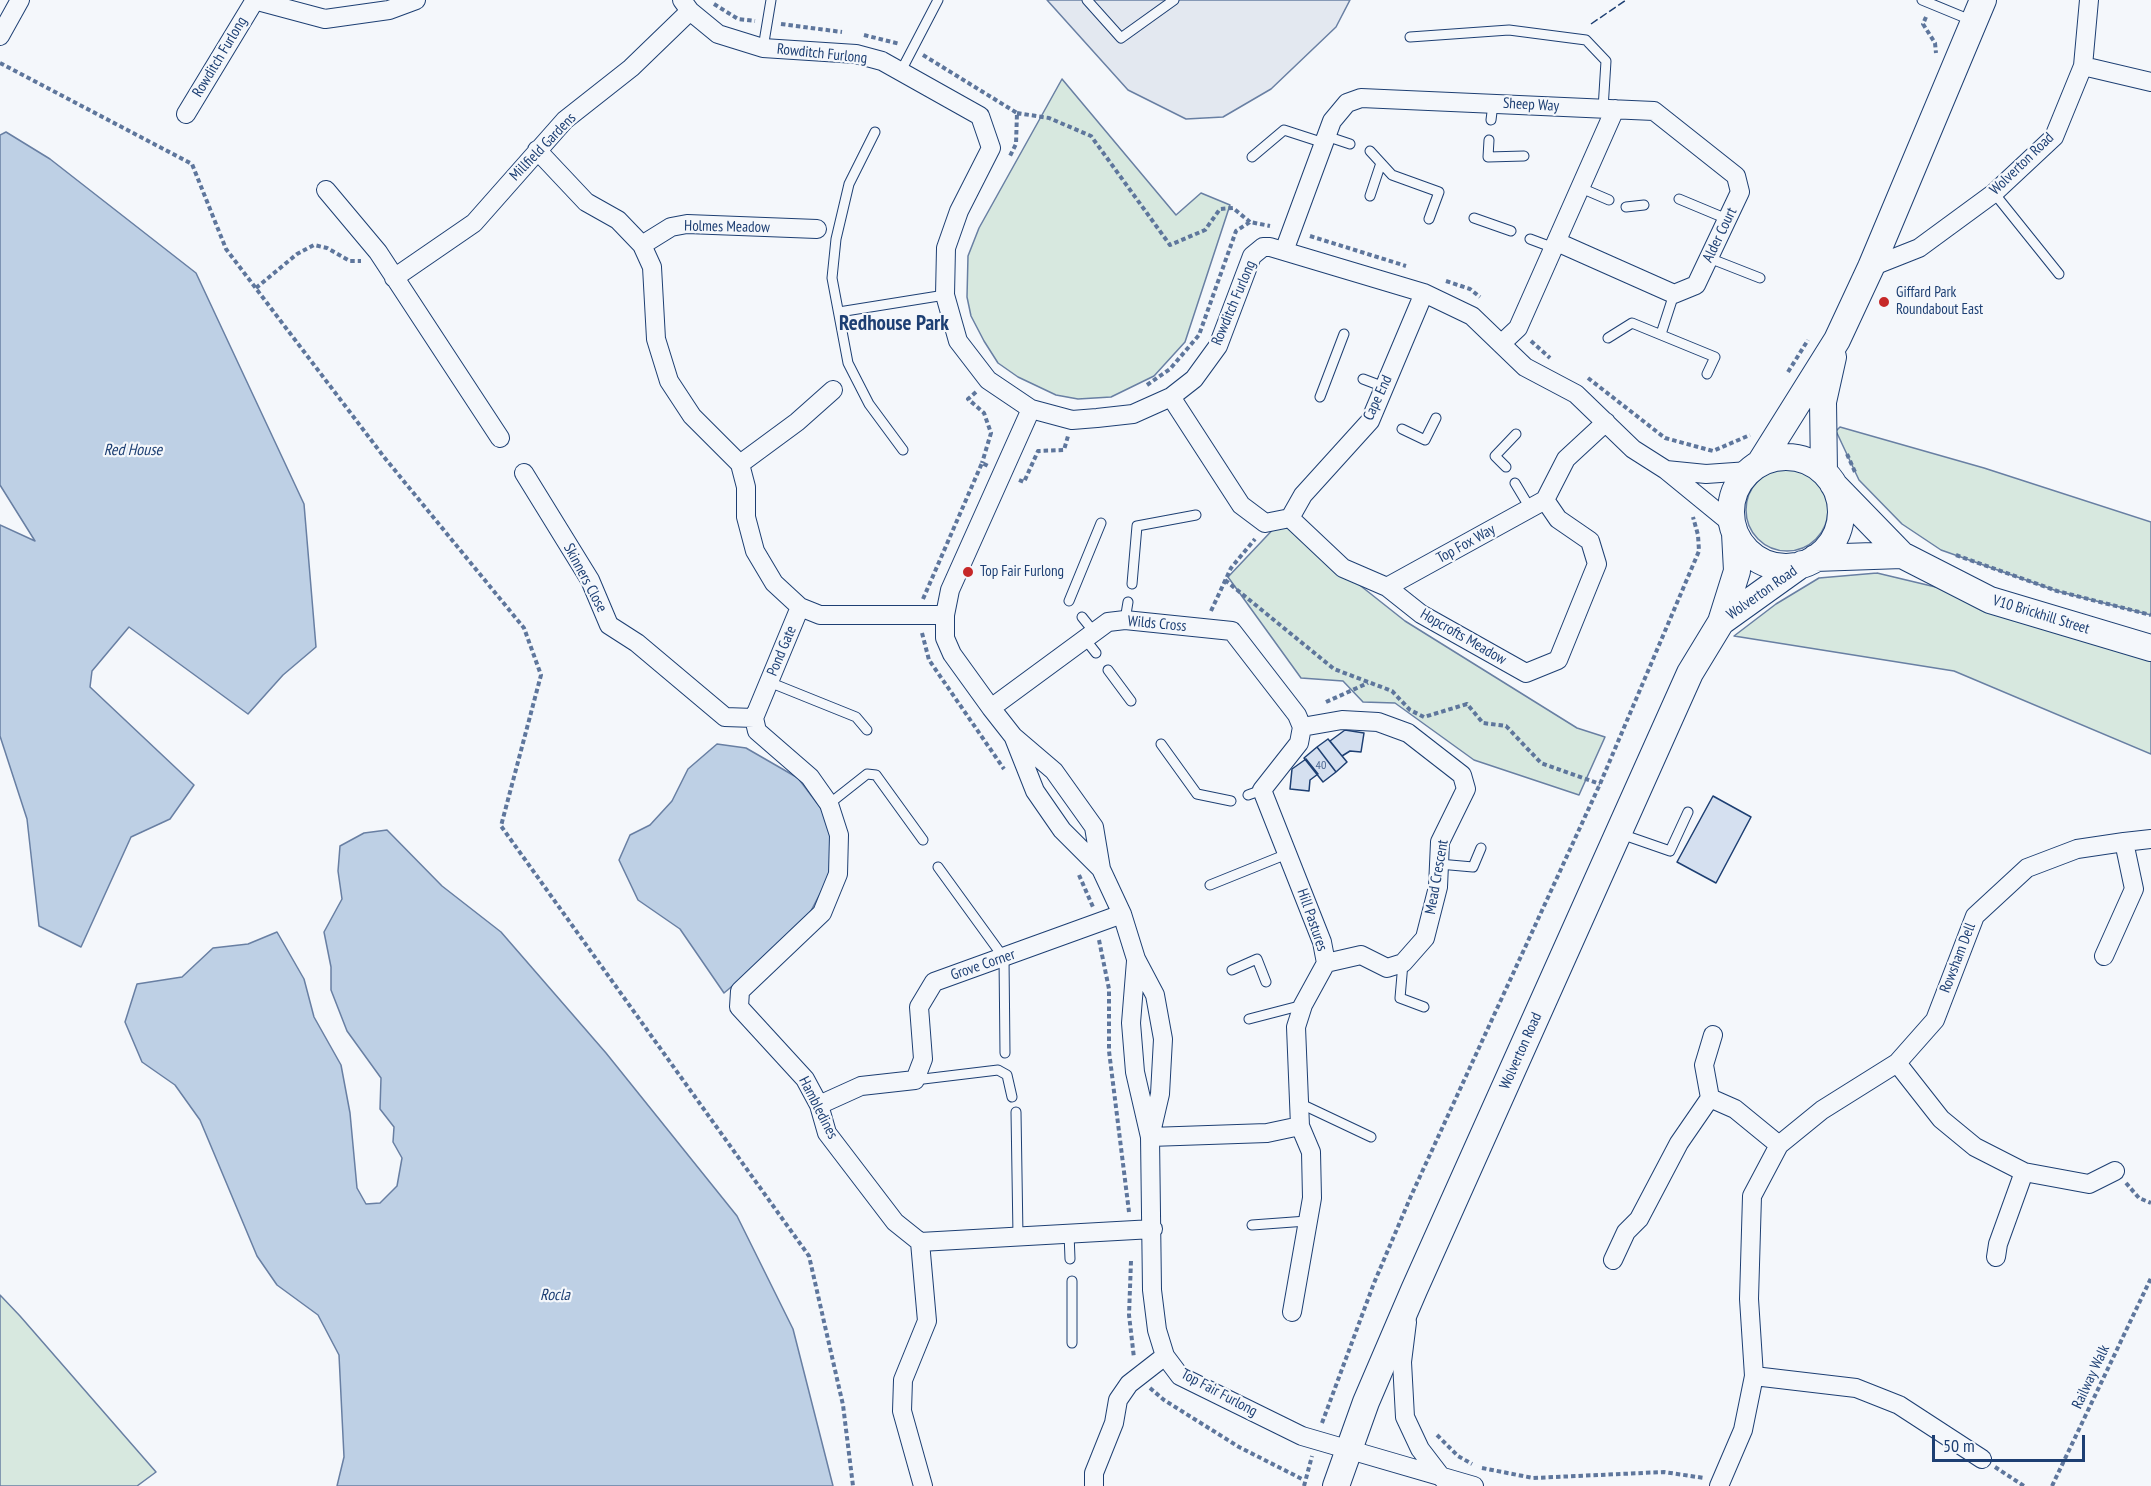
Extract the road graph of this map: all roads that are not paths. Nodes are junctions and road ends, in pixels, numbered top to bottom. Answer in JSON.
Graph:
{"nodes":[{"id":1,"x":20,"y":0,"type":"edge"},
{"id":2,"x":254,"y":0,"type":"edge"},
{"id":3,"x":416,"y":0,"type":"edge"},
{"id":4,"x":771,"y":0,"type":"edge"},
{"id":5,"x":938,"y":0,"type":"edge"},
{"id":6,"x":1087,"y":0,"type":"edge"},
{"id":7,"x":1174,"y":0,"type":"edge"},
{"id":8,"x":1922,"y":0,"type":"edge"},
{"id":9,"x":2089,"y":0,"type":"edge"},
{"id":10,"x":686,"y":5,"type":"edge"},
{"id":11,"x":1979,"y":11,"type":"edge"},
{"id":12,"x":0,"y":36,"type":"edge"},
{"id":13,"x":1410,"y":37,"type":"dead end"},
{"id":14,"x":763,"y":48,"type":"junction"},
{"id":15,"x":2083,"y":66,"type":"junction"},
{"id":16,"x":901,"y":71,"type":"junction"},
{"id":17,"x":2151,"y":81,"type":"edge"},
{"id":18,"x":1609,"y":109,"type":"junction"},
{"id":19,"x":186,"y":114,"type":"dead end"},
{"id":20,"x":875,"y":132,"type":"dead end"},
{"id":21,"x":1325,"y":140,"type":"junction"},
{"id":22,"x":1489,"y":140,"type":"dead end"},
{"id":23,"x":1350,"y":144,"type":"dead end"},
{"id":24,"x":537,"y":150,"type":"junction"},
{"id":25,"x":1370,"y":151,"type":"dead end"},
{"id":26,"x":1524,"y":156,"type":"dead end"},
{"id":27,"x":1252,"y":157,"type":"dead end"},
{"id":28,"x":1382,"y":164,"type":"junction"},
{"id":29,"x":1581,"y":188,"type":"junction"},
{"id":30,"x":326,"y":190,"type":"dead end"},
{"id":31,"x":1994,"y":193,"type":"junction"},
{"id":32,"x":1370,"y":196,"type":"dead end"},
{"id":33,"x":1679,"y":199,"type":"dead end"},
{"id":34,"x":1609,"y":200,"type":"dead end"},
{"id":35,"x":1644,"y":205,"type":"dead end"},
{"id":36,"x":1626,"y":207,"type":"dead end"},
{"id":37,"x":1474,"y":218,"type":"dead end"},
{"id":38,"x":1429,"y":219,"type":"dead end"},
{"id":39,"x":1727,"y":219,"type":"junction"},
{"id":40,"x":817,"y":229,"type":"dead end"},
{"id":41,"x":1510,"y":231,"type":"dead end"},
{"id":42,"x":1530,"y":239,"type":"dead end"},
{"id":43,"x":642,"y":245,"type":"junction"},
{"id":44,"x":1555,"y":245,"type":"junction"},
{"id":45,"x":1284,"y":251,"type":"junction"},
{"id":46,"x":1709,"y":258,"type":"junction"},
{"id":47,"x":1871,"y":267,"type":"junction"},
{"id":48,"x":2059,"y":274,"type":"dead end"},
{"id":49,"x":394,"y":278,"type":"junction"},
{"id":50,"x":1760,"y":278,"type":"dead end"},
{"id":51,"x":1424,"y":293,"type":"junction"},
{"id":52,"x":1674,"y":294,"type":"junction"},
{"id":53,"x":945,"y":295,"type":"junction"},
{"id":54,"x":839,"y":312,"type":"junction"},
{"id":55,"x":1344,"y":334,"type":"dead end"},
{"id":56,"x":1660,"y":334,"type":"junction"},
{"id":57,"x":1608,"y":338,"type":"dead end"},
{"id":58,"x":1837,"y":339,"type":"junction"},
{"id":59,"x":1501,"y":344,"type":"junction"},
{"id":60,"x":1332,"y":368,"type":"junction"},
{"id":61,"x":1343,"y":372,"type":"dead end"},
{"id":62,"x":1707,"y":374,"type":"dead end"},
{"id":63,"x":1363,"y":380,"type":"dead end"},
{"id":64,"x":1384,"y":387,"type":"junction"},
{"id":65,"x":833,"y":390,"type":"dead end"},
{"id":66,"x":1320,"y":397,"type":"dead end"},
{"id":67,"x":1171,"y":398,"type":"junction"},
{"id":68,"x":1031,"y":409,"type":"junction"},
{"id":69,"x":1436,"y":418,"type":"dead end"},
{"id":70,"x":1606,"y":422,"type":"junction"},
{"id":71,"x":1402,"y":429,"type":"dead end"},
{"id":72,"x":1516,"y":434,"type":"dead end"},
{"id":73,"x":500,"y":438,"type":"dead end"},
{"id":74,"x":903,"y":450,"type":"dead end"},
{"id":75,"x":740,"y":464,"type":"junction"},
{"id":76,"x":1506,"y":467,"type":"dead end"},
{"id":77,"x":1755,"y":467,"type":"junction"},
{"id":78,"x":1666,"y":471,"type":"junction"},
{"id":79,"x":524,"y":473,"type":"dead end"},
{"id":80,"x":1829,"y":478,"type":"junction"},
{"id":81,"x":1515,"y":483,"type":"dead end"},
{"id":82,"x":1538,"y":504,"type":"junction"},
{"id":83,"x":1196,"y":515,"type":"dead end"},
{"id":84,"x":1290,"y":518,"type":"junction"},
{"id":85,"x":1101,"y":523,"type":"dead end"},
{"id":86,"x":1733,"y":528,"type":"junction"},
{"id":87,"x":1902,"y":555,"type":"junction"},
{"id":88,"x":1809,"y":561,"type":"junction"},
{"id":89,"x":1132,"y":584,"type":"dead end"},
{"id":90,"x":1387,"y":587,"type":"junction"},
{"id":91,"x":1069,"y":601,"type":"dead end"},
{"id":92,"x":800,"y":607,"type":"junction"},
{"id":93,"x":945,"y":615,"type":"junction"},
{"id":94,"x":1082,"y":617,"type":"dead end"},
{"id":95,"x":1720,"y":622,"type":"junction"},
{"id":96,"x":1092,"y":641,"type":"junction"},
{"id":97,"x":2151,"y":648,"type":"edge"},
{"id":98,"x":1108,"y":670,"type":"dead end"},
{"id":99,"x":769,"y":682,"type":"junction"},
{"id":100,"x":1131,"y":701,"type":"dead end"},
{"id":101,"x":991,"y":708,"type":"junction"},
{"id":102,"x":1300,"y":721,"type":"junction"},
{"id":103,"x":756,"y":724,"type":"junction"},
{"id":104,"x":867,"y":730,"type":"dead end"},
{"id":105,"x":1013,"y":736,"type":"junction"},
{"id":106,"x":1161,"y":744,"type":"dead end"},
{"id":107,"x":1231,"y":801,"type":"dead end"},
{"id":108,"x":829,"y":804,"type":"junction"},
{"id":109,"x":1688,"y":812,"type":"dead end"},
{"id":110,"x":1618,"y":833,"type":"junction"},
{"id":111,"x":2151,"y":839,"type":"edge"},
{"id":112,"x":923,"y":840,"type":"dead end"},
{"id":113,"x":2124,"y":842,"type":"junction"},
{"id":114,"x":1481,"y":848,"type":"dead end"},
{"id":115,"x":1287,"y":854,"type":"junction"},
{"id":116,"x":1439,"y":864,"type":"junction"},
{"id":117,"x":938,"y":867,"type":"dead end"},
{"id":118,"x":1101,"y":868,"type":"junction"},
{"id":119,"x":1210,"y":885,"type":"dead end"},
{"id":120,"x":1122,"y":914,"type":"junction"},
{"id":121,"x":2104,"y":956,"type":"dead end"},
{"id":122,"x":1004,"y":958,"type":"junction"},
{"id":123,"x":1136,"y":959,"type":"junction"},
{"id":124,"x":1326,"y":963,"type":"junction"},
{"id":125,"x":1403,"y":963,"type":"junction"},
{"id":126,"x":1232,"y":970,"type":"dead end"},
{"id":127,"x":1266,"y":982,"type":"dead end"},
{"id":128,"x":1273,"y":1001,"type":"dead end"},
{"id":129,"x":1303,"y":1005,"type":"junction"},
{"id":130,"x":1424,"y":1007,"type":"dead end"},
{"id":131,"x":1277,"y":1012,"type":"junction"},
{"id":132,"x":1249,"y":1019,"type":"dead end"},
{"id":133,"x":1713,"y":1035,"type":"dead end"},
{"id":134,"x":1005,"y":1053,"type":"dead end"},
{"id":135,"x":1897,"y":1063,"type":"junction"},
{"id":136,"x":915,"y":1080,"type":"junction"},
{"id":137,"x":1012,"y":1097,"type":"dead end"},
{"id":138,"x":1710,"y":1098,"type":"junction"},
{"id":139,"x":1299,"y":1103,"type":"junction"},
{"id":140,"x":819,"y":1105,"type":"junction"},
{"id":141,"x":1016,"y":1112,"type":"dead end"},
{"id":142,"x":1300,"y":1126,"type":"junction"},
{"id":143,"x":1150,"y":1137,"type":"junction"},
{"id":144,"x":1371,"y":1137,"type":"dead end"},
{"id":145,"x":1779,"y":1145,"type":"junction"},
{"id":146,"x":2115,"y":1171,"type":"road end"},
{"id":147,"x":2024,"y":1172,"type":"junction"},
{"id":148,"x":1307,"y":1221,"type":"junction"},
{"id":149,"x":1252,"y":1225,"type":"dead end"},
{"id":150,"x":1153,"y":1228,"type":"junction"},
{"id":151,"x":1069,"y":1233,"type":"junction"},
{"id":152,"x":1018,"y":1236,"type":"junction"},
{"id":153,"x":920,"y":1242,"type":"junction"},
{"id":154,"x":1996,"y":1257,"type":"dead end"},
{"id":155,"x":1070,"y":1259,"type":"dead end"},
{"id":156,"x":1613,"y":1260,"type":"dead end"},
{"id":157,"x":1072,"y":1281,"type":"dead end"},
{"id":158,"x":1414,"y":1290,"type":"junction"},
{"id":159,"x":1292,"y":1311,"type":"dead end"},
{"id":160,"x":1072,"y":1343,"type":"dead end"},
{"id":161,"x":1165,"y":1356,"type":"junction"},
{"id":162,"x":1754,"y":1376,"type":"junction"},
{"id":163,"x":1350,"y":1449,"type":"junction"},
{"id":164,"x":1982,"y":1459,"type":"road end"},
{"id":165,"x":1443,"y":1479,"type":"junction"},
{"id":166,"x":1720,"y":1484,"type":"edge"},
{"id":167,"x":923,"y":1486,"type":"edge"},
{"id":168,"x":1094,"y":1486,"type":"edge"},
{"id":169,"x":1336,"y":1486,"type":"edge"},
{"id":170,"x":1474,"y":1486,"type":"edge"}],
"edges":[{"from":1,"to":12,"type":"street"},
{"from":2,"to":3,"type":"street","name":"Rowditch Furlong"},
{"from":2,"to":19,"type":"street","name":"Rowditch Furlong"},
{"from":4,"to":14,"type":"lane"},
{"from":5,"to":16,"type":"lane"},
{"from":6,"to":7,"type":"lane"},
{"from":8,"to":11,"type":"lane"},
{"from":9,"to":15,"type":"street","name":"Wolverton Road"},
{"from":10,"to":14,"type":"street","name":"Rowditch Furlong"},
{"from":10,"to":24,"type":"street","name":"Millfield Gardens"},
{"from":11,"to":47,"type":"street"},
{"from":13,"to":18,"type":"lane"},
{"from":14,"to":16,"type":"street","name":"Rowditch Furlong"},
{"from":15,"to":17,"type":"street"},
{"from":15,"to":31,"type":"street","name":"Wolverton Road"},
{"from":16,"to":53,"type":"street","name":"Rowditch Furlong"},
{"from":18,"to":21,"type":"street","name":"Sheep Way"},
{"from":18,"to":29,"type":"street"},
{"from":18,"to":39,"type":"street","name":"Alder Court"},
{"from":20,"to":54,"type":"lane"},
{"from":21,"to":23,"type":"lane"},
{"from":21,"to":27,"type":"lane"},
{"from":21,"to":45,"type":"street","name":"Sheep Way"},
{"from":22,"to":26,"type":"lane"},
{"from":24,"to":43,"type":"street"},
{"from":24,"to":49,"type":"street","name":"Millfield Gardens"},
{"from":25,"to":28,"type":"lane"},
{"from":28,"to":32,"type":"lane"},
{"from":28,"to":38,"type":"lane"},
{"from":29,"to":34,"type":"lane"},
{"from":29,"to":44,"type":"street"},
{"from":30,"to":49,"type":"street"},
{"from":31,"to":47,"type":"street","name":"Wolverton Road"},
{"from":31,"to":48,"type":"lane"},
{"from":33,"to":39,"type":"lane"},
{"from":35,"to":36,"type":"lane"},
{"from":37,"to":41,"type":"lane"},
{"from":39,"to":46,"type":"street","name":"Alder Court"},
{"from":40,"to":43,"type":"street","name":"Holmes Meadow"},
{"from":42,"to":44,"type":"lane"},
{"from":43,"to":75,"type":"street"},
{"from":44,"to":52,"type":"street"},
{"from":44,"to":59,"type":"street"},
{"from":45,"to":51,"type":"street","name":"Rowditch Furlong"},
{"from":45,"to":67,"type":"street","name":"Rowditch Furlong"},
{"from":46,"to":50,"type":"lane"},
{"from":46,"to":52,"type":"street","name":"Alder Court"},
{"from":47,"to":58,"type":"street"},
{"from":49,"to":73,"type":"street"},
{"from":51,"to":59,"type":"street","name":"Rowditch Furlong"},
{"from":51,"to":64,"type":"street","name":"Cape End"},
{"from":52,"to":56,"type":"lane"},
{"from":53,"to":54,"type":"lane"},
{"from":53,"to":68,"type":"street","name":"Rowditch Furlong"},
{"from":54,"to":74,"type":"lane"},
{"from":55,"to":60,"type":"lane"},
{"from":56,"to":57,"type":"lane"},
{"from":56,"to":62,"type":"lane"},
{"from":58,"to":77,"type":"street"},
{"from":58,"to":80,"type":"street"},
{"from":59,"to":70,"type":"street","name":"Rowditch Furlong"},
{"from":60,"to":61,"type":"lane"},
{"from":60,"to":66,"type":"lane"},
{"from":63,"to":64,"type":"lane"},
{"from":64,"to":84,"type":"street","name":"Cape End"},
{"from":65,"to":75,"type":"street"},
{"from":67,"to":68,"type":"street","name":"Rowditch Furlong"},
{"from":67,"to":84,"type":"street"},
{"from":68,"to":93,"type":"street","name":"Top Fair Furlong"},
{"from":69,"to":71,"type":"lane"},
{"from":70,"to":78,"type":"street","name":"Rowditch Furlong"},
{"from":70,"to":82,"type":"street"},
{"from":72,"to":76,"type":"lane"},
{"from":75,"to":92,"type":"street"},
{"from":77,"to":78,"type":"street","name":"Rowditch Furlong"},
{"from":77,"to":80,"type":"street"},
{"from":77,"to":86,"type":"street"},
{"from":78,"to":86,"type":"street","name":"Rowditch Furlong"},
{"from":79,"to":103,"type":"street","name":"Skinners Close"},
{"from":80,"to":87,"type":"street","name":"V10 Brickhill Street"},
{"from":80,"to":88,"type":"street"},
{"from":81,"to":82,"type":"lane"},
{"from":82,"to":90,"type":"street","name":"Top Fox Way"},
{"from":82,"to":90,"type":"street","name":"Hopcrofts Meadow"},
{"from":83,"to":89,"type":"lane"},
{"from":84,"to":90,"type":"street","name":"Hopcrofts Meadow"},
{"from":85,"to":91,"type":"lane"},
{"from":86,"to":88,"type":"street"},
{"from":86,"to":95,"type":"street","name":"Wolverton Road"},
{"from":87,"to":88,"type":"street","name":"V10 Brickhill Street"},
{"from":87,"to":97,"type":"street","name":"V10 Brickhill Street"},
{"from":88,"to":95,"type":"street","name":"Wolverton Road"},
{"from":92,"to":93,"type":"street","name":"Pond Gate"},
{"from":92,"to":99,"type":"street","name":"Pond Gate"},
{"from":93,"to":101,"type":"street","name":"Top Fair Furlong"},
{"from":94,"to":96,"type":"lane"},
{"from":95,"to":110,"type":"street","name":"Wolverton Road"},
{"from":96,"to":101,"type":"street","name":"Wilds Cross"},
{"from":96,"to":102,"type":"street","name":"Wilds Cross"},
{"from":98,"to":100,"type":"lane"},
{"from":99,"to":103,"type":"street","name":"Pond Gate"},
{"from":99,"to":104,"type":"lane"},
{"from":101,"to":105,"type":"street","name":"Top Fair Furlong"},
{"from":102,"to":115,"type":"street","name":"Hill Pastures"},
{"from":102,"to":116,"type":"street","name":"Mead Crescent"},
{"from":103,"to":108,"type":"street","name":"Hambledines"},
{"from":105,"to":118,"type":"street","name":"Top Fair Furlong"},
{"from":105,"to":118,"type":"street","name":"Top Fair Furlong"},
{"from":106,"to":107,"type":"lane"},
{"from":108,"to":112,"type":"lane"},
{"from":108,"to":140,"type":"street","name":"Hambledines"},
{"from":109,"to":110,"type":"lane"},
{"from":110,"to":158,"type":"street","name":"Wolverton Road"},
{"from":111,"to":113,"type":"street","name":"Rowsham Dell"},
{"from":113,"to":121,"type":"street"},
{"from":113,"to":135,"type":"street","name":"Rowsham Dell"},
{"from":114,"to":116,"type":"lane"},
{"from":115,"to":119,"type":"lane"},
{"from":115,"to":124,"type":"street","name":"Hill Pastures"},
{"from":116,"to":125,"type":"street","name":"Mead Crescent"},
{"from":117,"to":122,"type":"lane"},
{"from":118,"to":120,"type":"street","name":"Top Fair Furlong"},
{"from":120,"to":122,"type":"street","name":"Grove Corner"},
{"from":120,"to":123,"type":"street","name":"Top Fair Furlong"},
{"from":122,"to":134,"type":"lane"},
{"from":122,"to":136,"type":"street","name":"Grove Corner"},
{"from":123,"to":143,"type":"street","name":"Top Fair Furlong"},
{"from":123,"to":143,"type":"street","name":"Top Fair Furlong"},
{"from":124,"to":125,"type":"street"},
{"from":124,"to":129,"type":"street","name":"Hill Pastures"},
{"from":125,"to":130,"type":"lane"},
{"from":126,"to":127,"type":"lane"},
{"from":128,"to":131,"type":"lane"},
{"from":129,"to":131,"type":"lane"},
{"from":129,"to":139,"type":"street","name":"Hill Pastures"},
{"from":131,"to":132,"type":"lane"},
{"from":133,"to":138,"type":"street"},
{"from":135,"to":145,"type":"street","name":"Rowsham Dell"},
{"from":135,"to":147,"type":"street"},
{"from":136,"to":137,"type":"lane"},
{"from":136,"to":140,"type":"street"},
{"from":138,"to":145,"type":"street"},
{"from":138,"to":156,"type":"street"},
{"from":139,"to":142,"type":"street","name":"Hill Pastures"},
{"from":139,"to":144,"type":"lane"},
{"from":140,"to":153,"type":"street","name":"Hambledines"},
{"from":141,"to":152,"type":"lane"},
{"from":142,"to":143,"type":"street"},
{"from":142,"to":148,"type":"street","name":"Hill Pastures"},
{"from":143,"to":150,"type":"street","name":"Top Fair Furlong"},
{"from":145,"to":162,"type":"street","name":"Rowsham Dell"},
{"from":146,"to":147,"type":"street"},
{"from":147,"to":154,"type":"street"},
{"from":148,"to":149,"type":"lane"},
{"from":148,"to":159,"type":"street","name":"Hill Pastures"},
{"from":150,"to":151,"type":"street"},
{"from":150,"to":161,"type":"street","name":"Top Fair Furlong"},
{"from":151,"to":152,"type":"street"},
{"from":151,"to":155,"type":"lane"},
{"from":152,"to":153,"type":"street"},
{"from":153,"to":167,"type":"street"},
{"from":157,"to":160,"type":"lane"},
{"from":158,"to":163,"type":"street","name":"Wolverton Road"},
{"from":158,"to":165,"type":"street"},
{"from":161,"to":163,"type":"street","name":"Top Fair Furlong"},
{"from":161,"to":168,"type":"street"},
{"from":162,"to":164,"type":"street"},
{"from":162,"to":166,"type":"street","name":"Rowsham Dell"},
{"from":163,"to":165,"type":"street","name":"Top Fair Furlong"},
{"from":163,"to":169,"type":"street","name":"Wolverton Road"},
{"from":165,"to":170,"type":"street","name":"Top Fair Furlong"}]}
